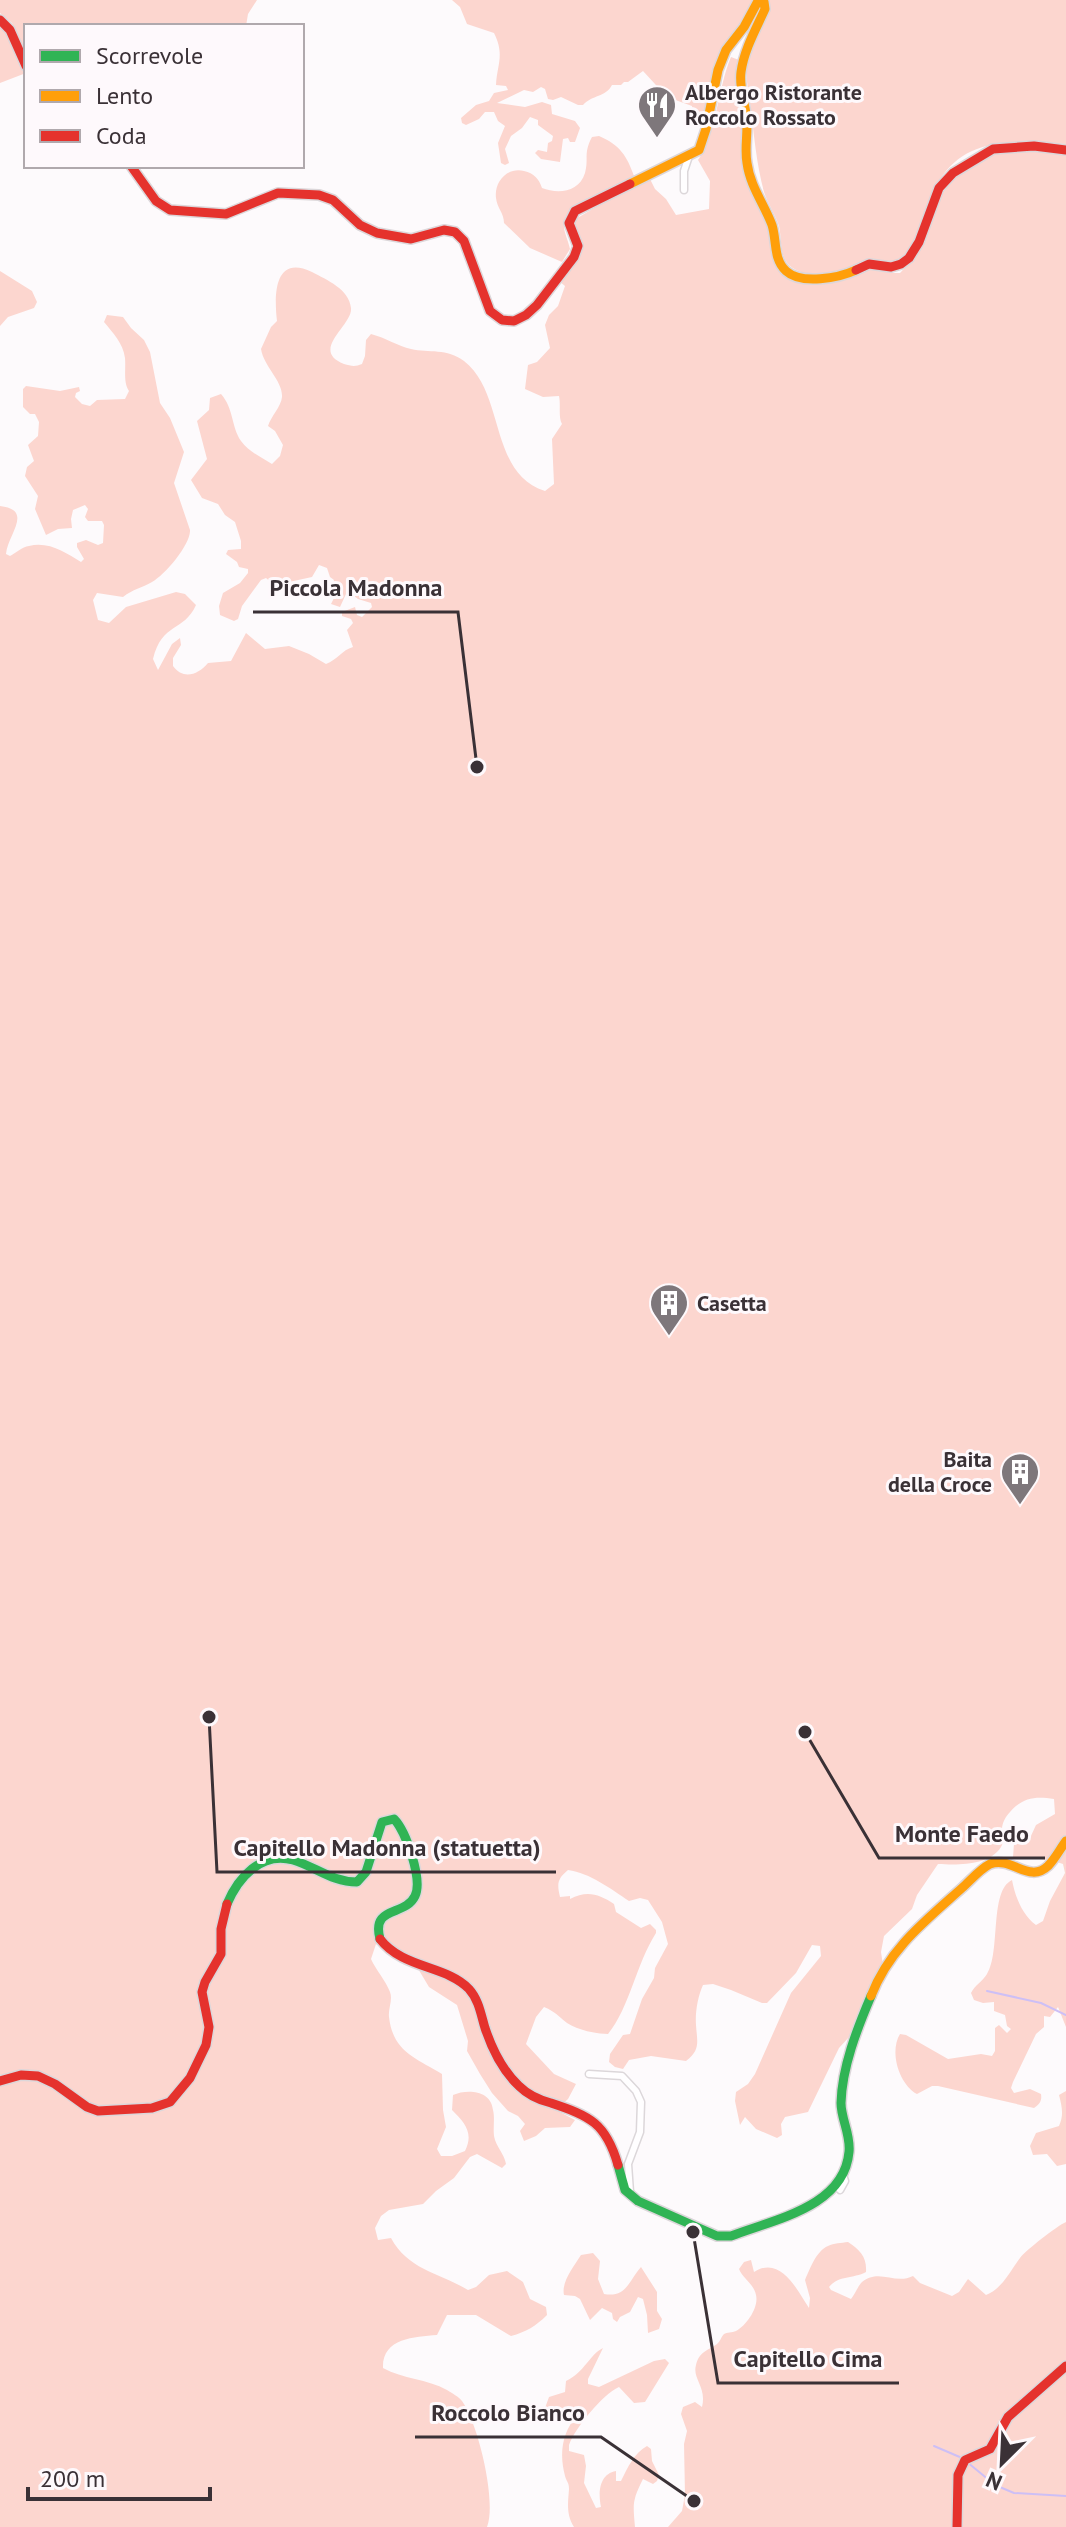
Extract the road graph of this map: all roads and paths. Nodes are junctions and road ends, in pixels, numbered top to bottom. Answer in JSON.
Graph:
{"nodes":[{"id":1,"x":0,"y":20,"type":"edge"},
{"id":2,"x":24,"y":63,"type":"edge"},
{"id":3,"x":1066,"y":150,"type":"edge"},
{"id":4,"x":689,"y":156,"type":"junction"},
{"id":5,"x":132,"y":168,"type":"edge"},
{"id":6,"x":684,"y":190,"type":"dead end"},
{"id":7,"x":1066,"y":1841,"type":"edge"},
{"id":8,"x":589,"y":2074,"type":"dead end"},
{"id":9,"x":0,"y":2081,"type":"edge"},
{"id":10,"x":843,"y":2175,"type":"junction"},
{"id":11,"x":840,"y":2190,"type":"dead end"},
{"id":12,"x":631,"y":2195,"type":"junction"},
{"id":13,"x":1066,"y":2366,"type":"edge"},
{"id":14,"x":957,"y":2527,"type":"edge"}],
"edges":[{"from":1,"to":2,"type":"street"},
{"from":3,"to":4,"type":"street"},
{"from":4,"to":5,"type":"street"},
{"from":4,"to":6,"type":"street"},
{"from":7,"to":10,"type":"street"},
{"from":8,"to":12,"type":"street"},
{"from":9,"to":12,"type":"street"},
{"from":10,"to":11,"type":"street"},
{"from":10,"to":12,"type":"street"},
{"from":13,"to":14,"type":"street"}]}
